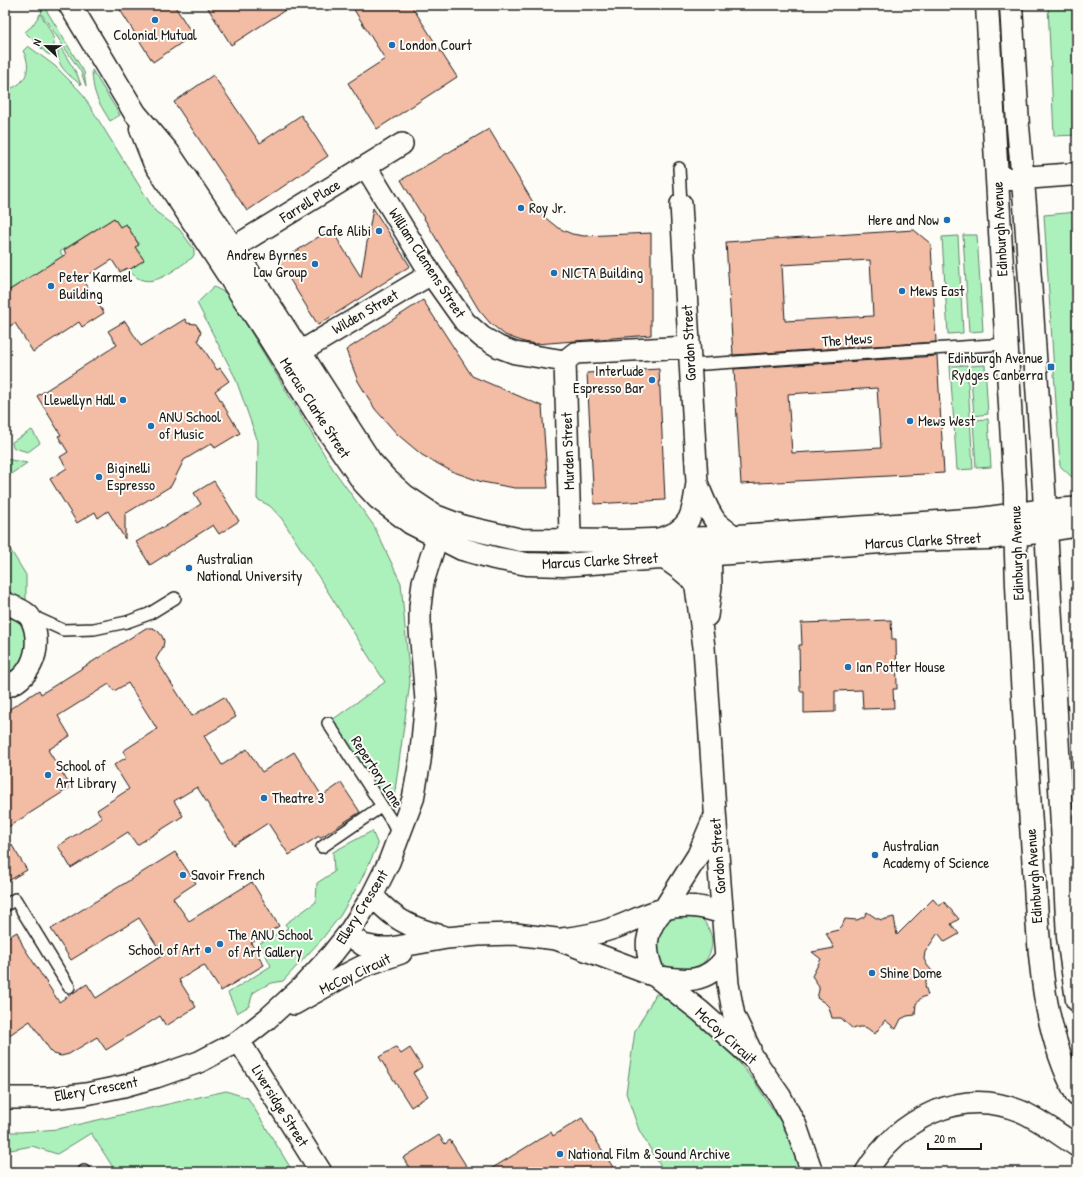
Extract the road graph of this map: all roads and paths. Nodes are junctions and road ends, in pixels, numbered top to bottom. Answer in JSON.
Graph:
{"nodes":[{"id":1,"x":70,"y":5,"type":"edge"},
{"id":2,"x":987,"y":5,"type":"edge"},
{"id":3,"x":1011,"y":5,"type":"edge"},
{"id":4,"x":402,"y":144,"type":"dead end"},
{"id":5,"x":1020,"y":150,"type":"junction"},
{"id":6,"x":996,"y":151,"type":"junction"},
{"id":7,"x":366,"y":166,"type":"junction"},
{"id":8,"x":679,"y":168,"type":"dead end"},
{"id":9,"x":1077,"y":174,"type":"edge"},
{"id":10,"x":1022,"y":177,"type":"junction"},
{"id":11,"x":998,"y":180,"type":"junction"},
{"id":12,"x":681,"y":204,"type":"joint"},
{"id":13,"x":225,"y":253,"type":"junction"},
{"id":14,"x":431,"y":274,"type":"junction"},
{"id":15,"x":1007,"y":344,"type":"junction"},
{"id":16,"x":300,"y":352,"type":"junction"},
{"id":17,"x":689,"y":356,"type":"junction"},
{"id":18,"x":564,"y":361,"type":"junction"},
{"id":19,"x":697,"y":482,"type":"junction"},
{"id":20,"x":1077,"y":508,"type":"edge"},
{"id":21,"x":1046,"y":521,"type":"junction"},
{"id":22,"x":1015,"y":525,"type":"junction"},
{"id":23,"x":1077,"y":526,"type":"edge"},
{"id":24,"x":442,"y":529,"type":"junction"},
{"id":25,"x":735,"y":537,"type":"junction"},
{"id":26,"x":572,"y":542,"type":"junction"},
{"id":27,"x":702,"y":547,"type":"junction"},
{"id":28,"x":662,"y":549,"type":"junction"},
{"id":29,"x":627,"y":561,"type":"junction"},
{"id":30,"x":696,"y":583,"type":"junction"},
{"id":31,"x":175,"y":598,"type":"dead end"},
{"id":32,"x":5,"y":603,"type":"edge"},
{"id":33,"x":28,"y":614,"type":"junction"},
{"id":34,"x":704,"y":647,"type":"junction"},
{"id":35,"x":5,"y":687,"type":"edge"},
{"id":36,"x":328,"y":723,"type":"dead end"},
{"id":37,"x":382,"y":806,"type":"junction"},
{"id":38,"x":715,"y":814,"type":"junction"},
{"id":39,"x":399,"y":838,"type":"junction"},
{"id":40,"x":322,"y":847,"type":"dead end"},
{"id":41,"x":372,"y":896,"type":"junction"},
{"id":42,"x":5,"y":906,"type":"edge"},
{"id":43,"x":664,"y":908,"type":"junction"},
{"id":44,"x":722,"y":913,"type":"junction"},
{"id":45,"x":348,"y":934,"type":"junction"},
{"id":46,"x":447,"y":938,"type":"junction"},
{"id":47,"x":559,"y":940,"type":"junction"},
{"id":48,"x":726,"y":958,"type":"junction"},
{"id":49,"x":1074,"y":970,"type":"edge"},
{"id":50,"x":1042,"y":974,"type":"junction"},
{"id":51,"x":655,"y":976,"type":"junction"},
{"id":52,"x":69,"y":986,"type":"dead end"},
{"id":53,"x":1077,"y":1000,"type":"edge"},
{"id":54,"x":1046,"y":1003,"type":"junction"},
{"id":55,"x":266,"y":1019,"type":"junction"},
{"id":56,"x":239,"y":1041,"type":"junction"},
{"id":57,"x":755,"y":1060,"type":"junction"},
{"id":58,"x":1077,"y":1095,"type":"edge"},
{"id":59,"x":5,"y":1098,"type":"edge"},
{"id":60,"x":1077,"y":1146,"type":"edge"},
{"id":61,"x":321,"y":1172,"type":"edge"},
{"id":62,"x":812,"y":1172,"type":"edge"},
{"id":63,"x":866,"y":1172,"type":"edge"}],
"edges":[{"from":1,"to":13,"type":"main road","name":"Marcus Clarke Street"},
{"from":2,"to":6,"type":"main road","name":"Edinburgh Avenue"},
{"from":3,"to":5,"type":"main road","name":"Edinburgh Avenue"},
{"from":4,"to":7,"type":"street","name":"Farrell Place"},
{"from":5,"to":6,"type":"main road"},
{"from":5,"to":10,"type":"main road","name":"Edinburgh Avenue"},
{"from":6,"to":11,"type":"main road","name":"Edinburgh Avenue"},
{"from":7,"to":13,"type":"street","name":"Farrell Place"},
{"from":7,"to":14,"type":"street","name":"William Clemens Street"},
{"from":8,"to":12,"type":"lane"},
{"from":9,"to":10,"type":"main road"},
{"from":10,"to":11,"type":"main road"},
{"from":10,"to":21,"type":"main road","name":"Edinburgh Avenue"},
{"from":11,"to":15,"type":"main road","name":"Edinburgh Avenue"},
{"from":12,"to":17,"type":"street","name":"Gordon Street"},
{"from":13,"to":16,"type":"main road","name":"Marcus Clarke Street"},
{"from":13,"to":24,"type":"main road","name":"Marcus Clarke Street"},
{"from":14,"to":16,"type":"street","name":"Wilden Street"},
{"from":14,"to":18,"type":"street","name":"William Clemens Street"},
{"from":15,"to":17,"type":"lane","name":"The Mews"},
{"from":15,"to":22,"type":"main road","name":"Edinburgh Avenue"},
{"from":16,"to":24,"type":"main road","name":"Marcus Clarke Street"},
{"from":17,"to":18,"type":"street"},
{"from":17,"to":19,"type":"street","name":"Gordon Street"},
{"from":18,"to":26,"type":"street","name":"Murden Street"},
{"from":19,"to":25,"type":"street","name":"Gordon Street"},
{"from":19,"to":28,"type":"street","name":"Gordon Street"},
{"from":20,"to":21,"type":"street","name":"Marcus Clarke Street"},
{"from":21,"to":22,"type":"main road","name":"Marcus Clarke Street"},
{"from":21,"to":23,"type":"street","name":"Marcus Clarke Street"},
{"from":21,"to":49,"type":"main road","name":"Edinburgh Avenue"},
{"from":22,"to":25,"type":"main road","name":"Marcus Clarke Street"},
{"from":22,"to":27,"type":"main road","name":"Marcus Clarke Street"},
{"from":22,"to":50,"type":"main road","name":"Edinburgh Avenue"},
{"from":24,"to":26,"type":"main road","name":"Marcus Clarke Street"},
{"from":24,"to":29,"type":"main road","name":"Marcus Clarke Street"},
{"from":24,"to":39,"type":"street","name":"Ellery Crescent"},
{"from":25,"to":27,"type":"main road","name":"Marcus Clarke Street"},
{"from":26,"to":28,"type":"main road","name":"Marcus Clarke Street"},
{"from":26,"to":29,"type":"main road"},
{"from":27,"to":28,"type":"main road","name":"Marcus Clarke Street"},
{"from":27,"to":30,"type":"street","name":"Gordon Street"},
{"from":27,"to":34,"type":"street","name":"Gordon Street"},
{"from":28,"to":29,"type":"main road","name":"Marcus Clarke Street"},
{"from":28,"to":30,"type":"main road"},
{"from":30,"to":34,"type":"street","name":"Gordon Street"},
{"from":31,"to":33,"type":"lane"},
{"from":32,"to":33,"type":"street"},
{"from":33,"to":35,"type":"street"},
{"from":34,"to":38,"type":"street","name":"Gordon Street"},
{"from":36,"to":37,"type":"lane","name":"Repertory Lane"},
{"from":37,"to":39,"type":"lane","name":"Repertory Lane"},
{"from":37,"to":40,"type":"lane"},
{"from":38,"to":43,"type":"street"},
{"from":38,"to":44,"type":"street","name":"Gordon Street"},
{"from":39,"to":41,"type":"street","name":"Ellery Crescent"},
{"from":41,"to":45,"type":"street","name":"Ellery Crescent"},
{"from":41,"to":46,"type":"street","name":"McCoy Circuit"},
{"from":42,"to":52,"type":"lane"},
{"from":43,"to":44,"type":"street","name":"McCoy Circuit"},
{"from":43,"to":47,"type":"street","name":"McCoy Circuit"},
{"from":43,"to":51,"type":"street"},
{"from":44,"to":48,"type":"street","name":"Gordon Street"},
{"from":45,"to":46,"type":"street","name":"McCoy Circuit"},
{"from":45,"to":55,"type":"street","name":"Ellery Crescent"},
{"from":46,"to":47,"type":"street","name":"McCoy Circuit"},
{"from":46,"to":55,"type":"street","name":"McCoy Circuit"},
{"from":47,"to":51,"type":"street","name":"McCoy Circuit"},
{"from":48,"to":51,"type":"street","name":"McCoy Circuit"},
{"from":48,"to":57,"type":"street","name":"Gordon Street"},
{"from":49,"to":50,"type":"main road"},
{"from":49,"to":53,"type":"main road","name":"Edinburgh Avenue"},
{"from":50,"to":54,"type":"main road","name":"Edinburgh Avenue"},
{"from":51,"to":57,"type":"street","name":"McCoy Circuit"},
{"from":53,"to":54,"type":"main road"},
{"from":54,"to":58,"type":"main road","name":"Edinburgh Avenue"},
{"from":55,"to":56,"type":"street","name":"Ellery Crescent"},
{"from":56,"to":59,"type":"street","name":"Ellery Crescent"},
{"from":56,"to":61,"type":"street","name":"Liversidge Street"},
{"from":57,"to":62,"type":"street","name":"McCoy Circuit"},
{"from":60,"to":63,"type":"street"}]}
